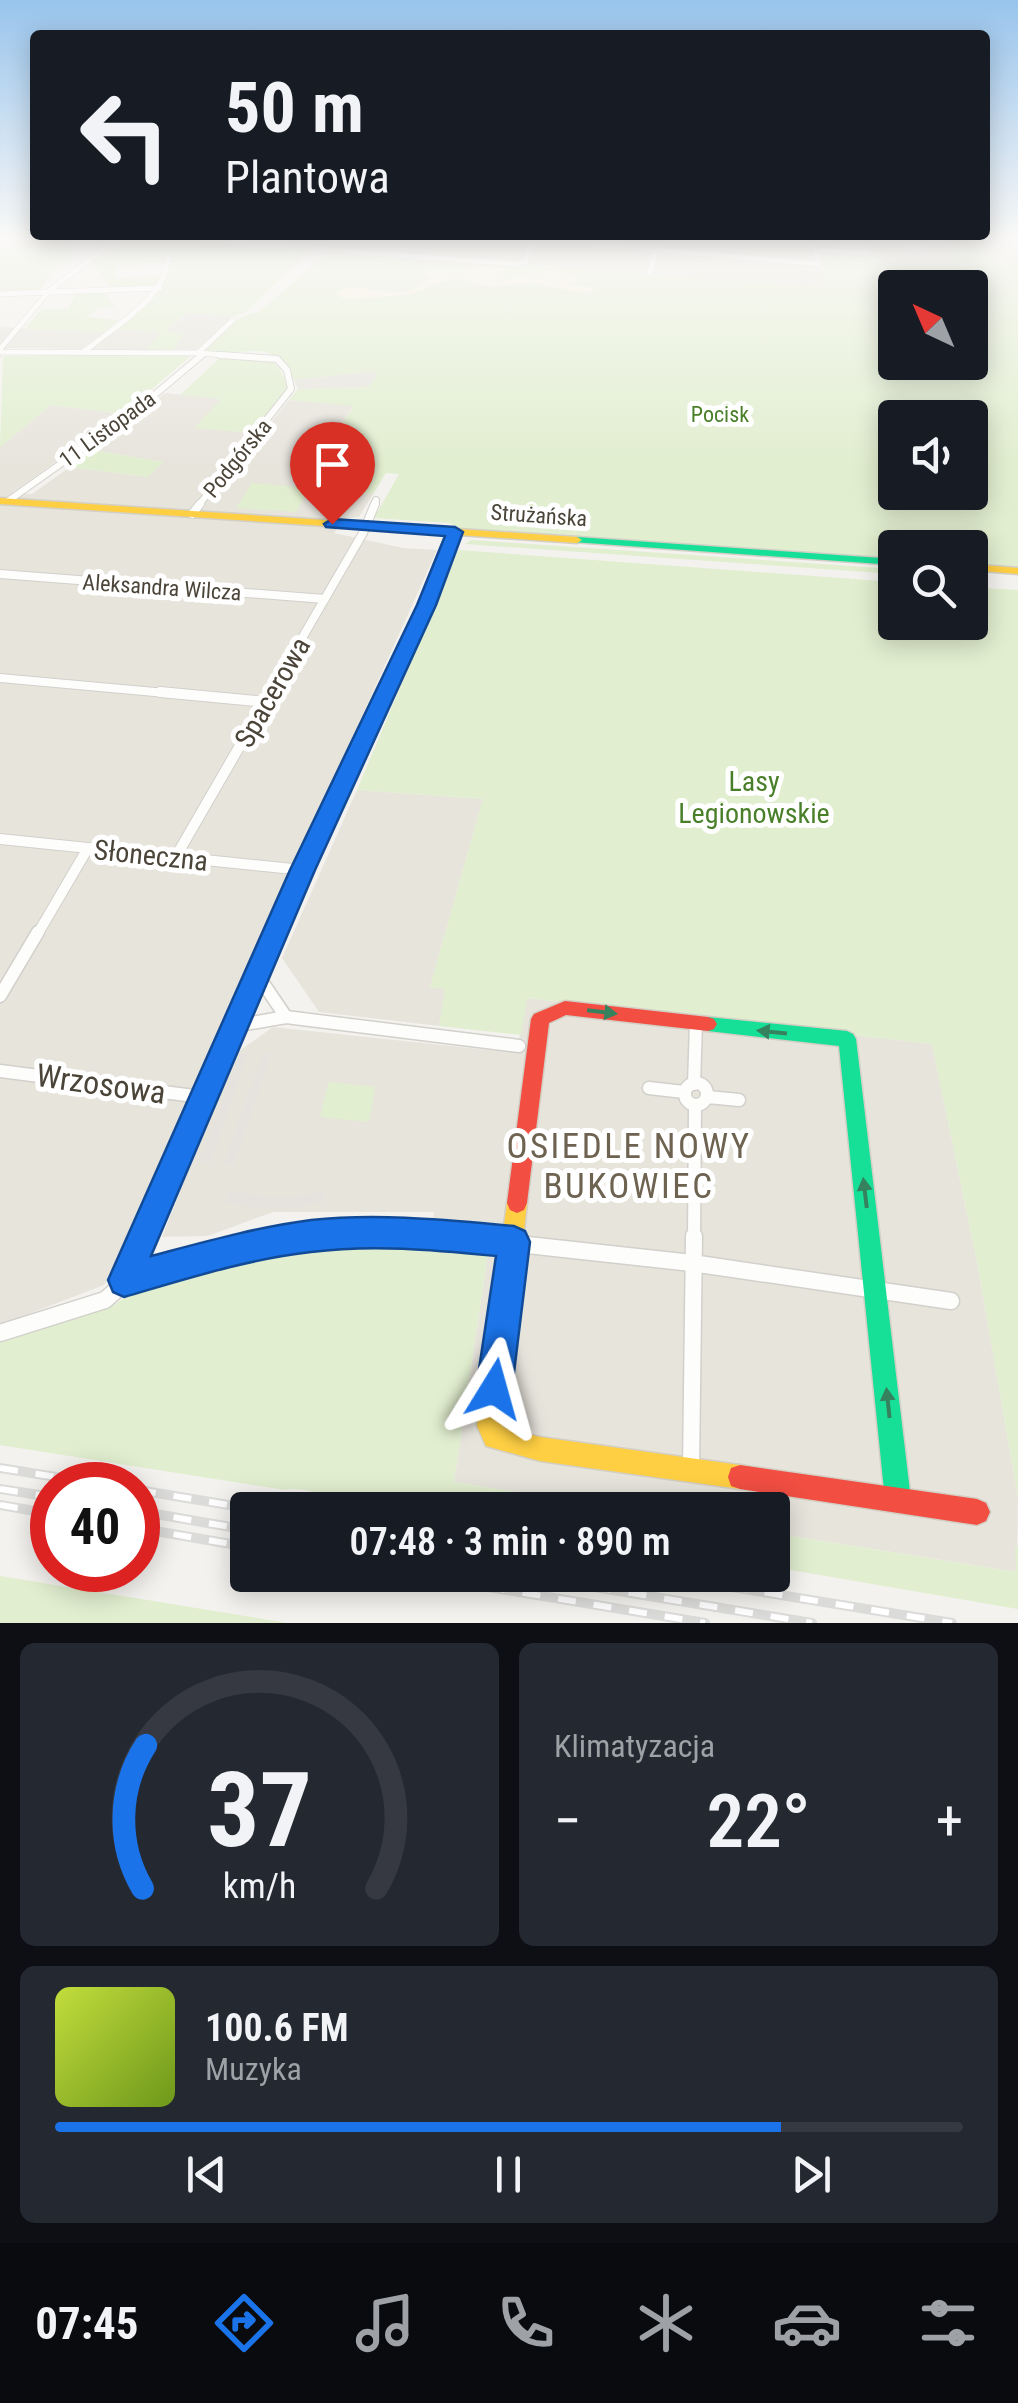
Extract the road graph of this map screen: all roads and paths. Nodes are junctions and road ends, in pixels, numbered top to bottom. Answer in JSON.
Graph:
{"nodes":[{"id":1,"x":29,"y":315,"type":"edge"},
{"id":2,"x":128,"y":315,"type":"edge"},
{"id":3,"x":232,"y":321,"type":"dead end"},
{"id":4,"x":0,"y":350,"type":"edge"},
{"id":5,"x":84,"y":352,"type":"junction"},
{"id":6,"x":200,"y":353,"type":"junction"},
{"id":7,"x":376,"y":500,"type":"dead end"},
{"id":8,"x":4,"y":501,"type":"edge"},
{"id":9,"x":192,"y":514,"type":"junction"},
{"id":10,"x":367,"y":526,"type":"junction"},
{"id":11,"x":455,"y":532,"type":"junction"},
{"id":12,"x":878,"y":561,"type":"edge"},
{"id":13,"x":988,"y":568,"type":"edge"},
{"id":14,"x":1018,"y":570,"type":"edge"},
{"id":15,"x":0,"y":574,"type":"edge"},
{"id":16,"x":325,"y":599,"type":"junction"},
{"id":17,"x":0,"y":678,"type":"edge"},
{"id":18,"x":267,"y":702,"type":"junction"},
{"id":19,"x":0,"y":839,"type":"edge"},
{"id":20,"x":88,"y":848,"type":"junction"},
{"id":21,"x":175,"y":858,"type":"junction"},
{"id":22,"x":302,"y":870,"type":"junction"},
{"id":23,"x":254,"y":981,"type":"junction"},
{"id":24,"x":0,"y":996,"type":"edge"},
{"id":25,"x":286,"y":1017,"type":"junction"},
{"id":26,"x":696,"y":1024,"type":"junction"},
{"id":27,"x":234,"y":1026,"type":"junction"},
{"id":28,"x":519,"y":1046,"type":"dead end"},
{"id":29,"x":0,"y":1070,"type":"edge"},
{"id":30,"x":649,"y":1088,"type":"dead end"},
{"id":31,"x":689,"y":1088,"type":"junction"},
{"id":32,"x":202,"y":1097,"type":"junction"},
{"id":33,"x":739,"y":1100,"type":"dead end"},
{"id":34,"x":701,"y":1101,"type":"junction"},
{"id":35,"x":514,"y":1242,"type":"junction"},
{"id":36,"x":692,"y":1263,"type":"junction"},
{"id":37,"x":124,"y":1280,"type":"junction"},
{"id":38,"x":877,"y":1290,"type":"junction"},
{"id":39,"x":950,"y":1301,"type":"dead end"},
{"id":40,"x":0,"y":1333,"type":"edge"},
{"id":41,"x":691,"y":1469,"type":"junction"},
{"id":42,"x":898,"y":1500,"type":"junction"},
{"id":43,"x":977,"y":1512,"type":"dead end"}],
"edges":[{"from":1,"to":4,"type":"street"},
{"from":2,"to":5,"type":"street"},
{"from":3,"to":6,"type":"street","name":"11 Listopada"},
{"from":4,"to":5,"type":"street"},
{"from":5,"to":6,"type":"street"},
{"from":6,"to":8,"type":"street","name":"11 Listopada"},
{"from":6,"to":9,"type":"street","name":"Podgórska"},
{"from":7,"to":10,"type":"street","name":"Spacerowa"},
{"from":8,"to":9,"type":"main road","name":"Strużańska"},
{"from":9,"to":10,"type":"main road","name":"Strużańska"},
{"from":10,"to":11,"type":"main road","name":"Strużańska"},
{"from":10,"to":16,"type":"street","name":"Spacerowa"},
{"from":11,"to":12,"type":"main road","name":"Strużańska"},
{"from":11,"to":22,"type":"street"},
{"from":13,"to":14,"type":"main road"},
{"from":15,"to":16,"type":"street","name":"Aleksandra Wilcza"},
{"from":16,"to":18,"type":"street","name":"Spacerowa"},
{"from":17,"to":18,"type":"street"},
{"from":18,"to":21,"type":"street","name":"Spacerowa"},
{"from":19,"to":20,"type":"street","name":"Słoneczna"},
{"from":20,"to":21,"type":"street","name":"Słoneczna"},
{"from":20,"to":24,"type":"street"},
{"from":21,"to":22,"type":"street","name":"Słoneczna"},
{"from":22,"to":23,"type":"street"},
{"from":23,"to":25,"type":"street"},
{"from":23,"to":27,"type":"street"},
{"from":25,"to":27,"type":"street"},
{"from":25,"to":28,"type":"street"},
{"from":26,"to":31,"type":"street"},
{"from":35,"to":26,"type":"main road","one_way":true},
{"from":38,"to":26,"type":"main road","one_way":true},
{"from":27,"to":32,"type":"street"},
{"from":29,"to":32,"type":"street","name":"Wrzosowa"},
{"from":30,"to":31,"type":"street"},
{"from":31,"to":34,"type":"street"},
{"from":32,"to":37,"type":"street"},
{"from":33,"to":34,"type":"street"},
{"from":34,"to":36,"type":"street"},
{"from":35,"to":36,"type":"street"},
{"from":35,"to":37,"type":"street"},
{"from":35,"to":41,"type":"main road"},
{"from":36,"to":38,"type":"street"},
{"from":36,"to":41,"type":"street"},
{"from":37,"to":40,"type":"street"},
{"from":38,"to":39,"type":"street"},
{"from":42,"to":38,"type":"main road","one_way":true},
{"from":41,"to":42,"type":"main road"},
{"from":42,"to":43,"type":"main road"}]}
